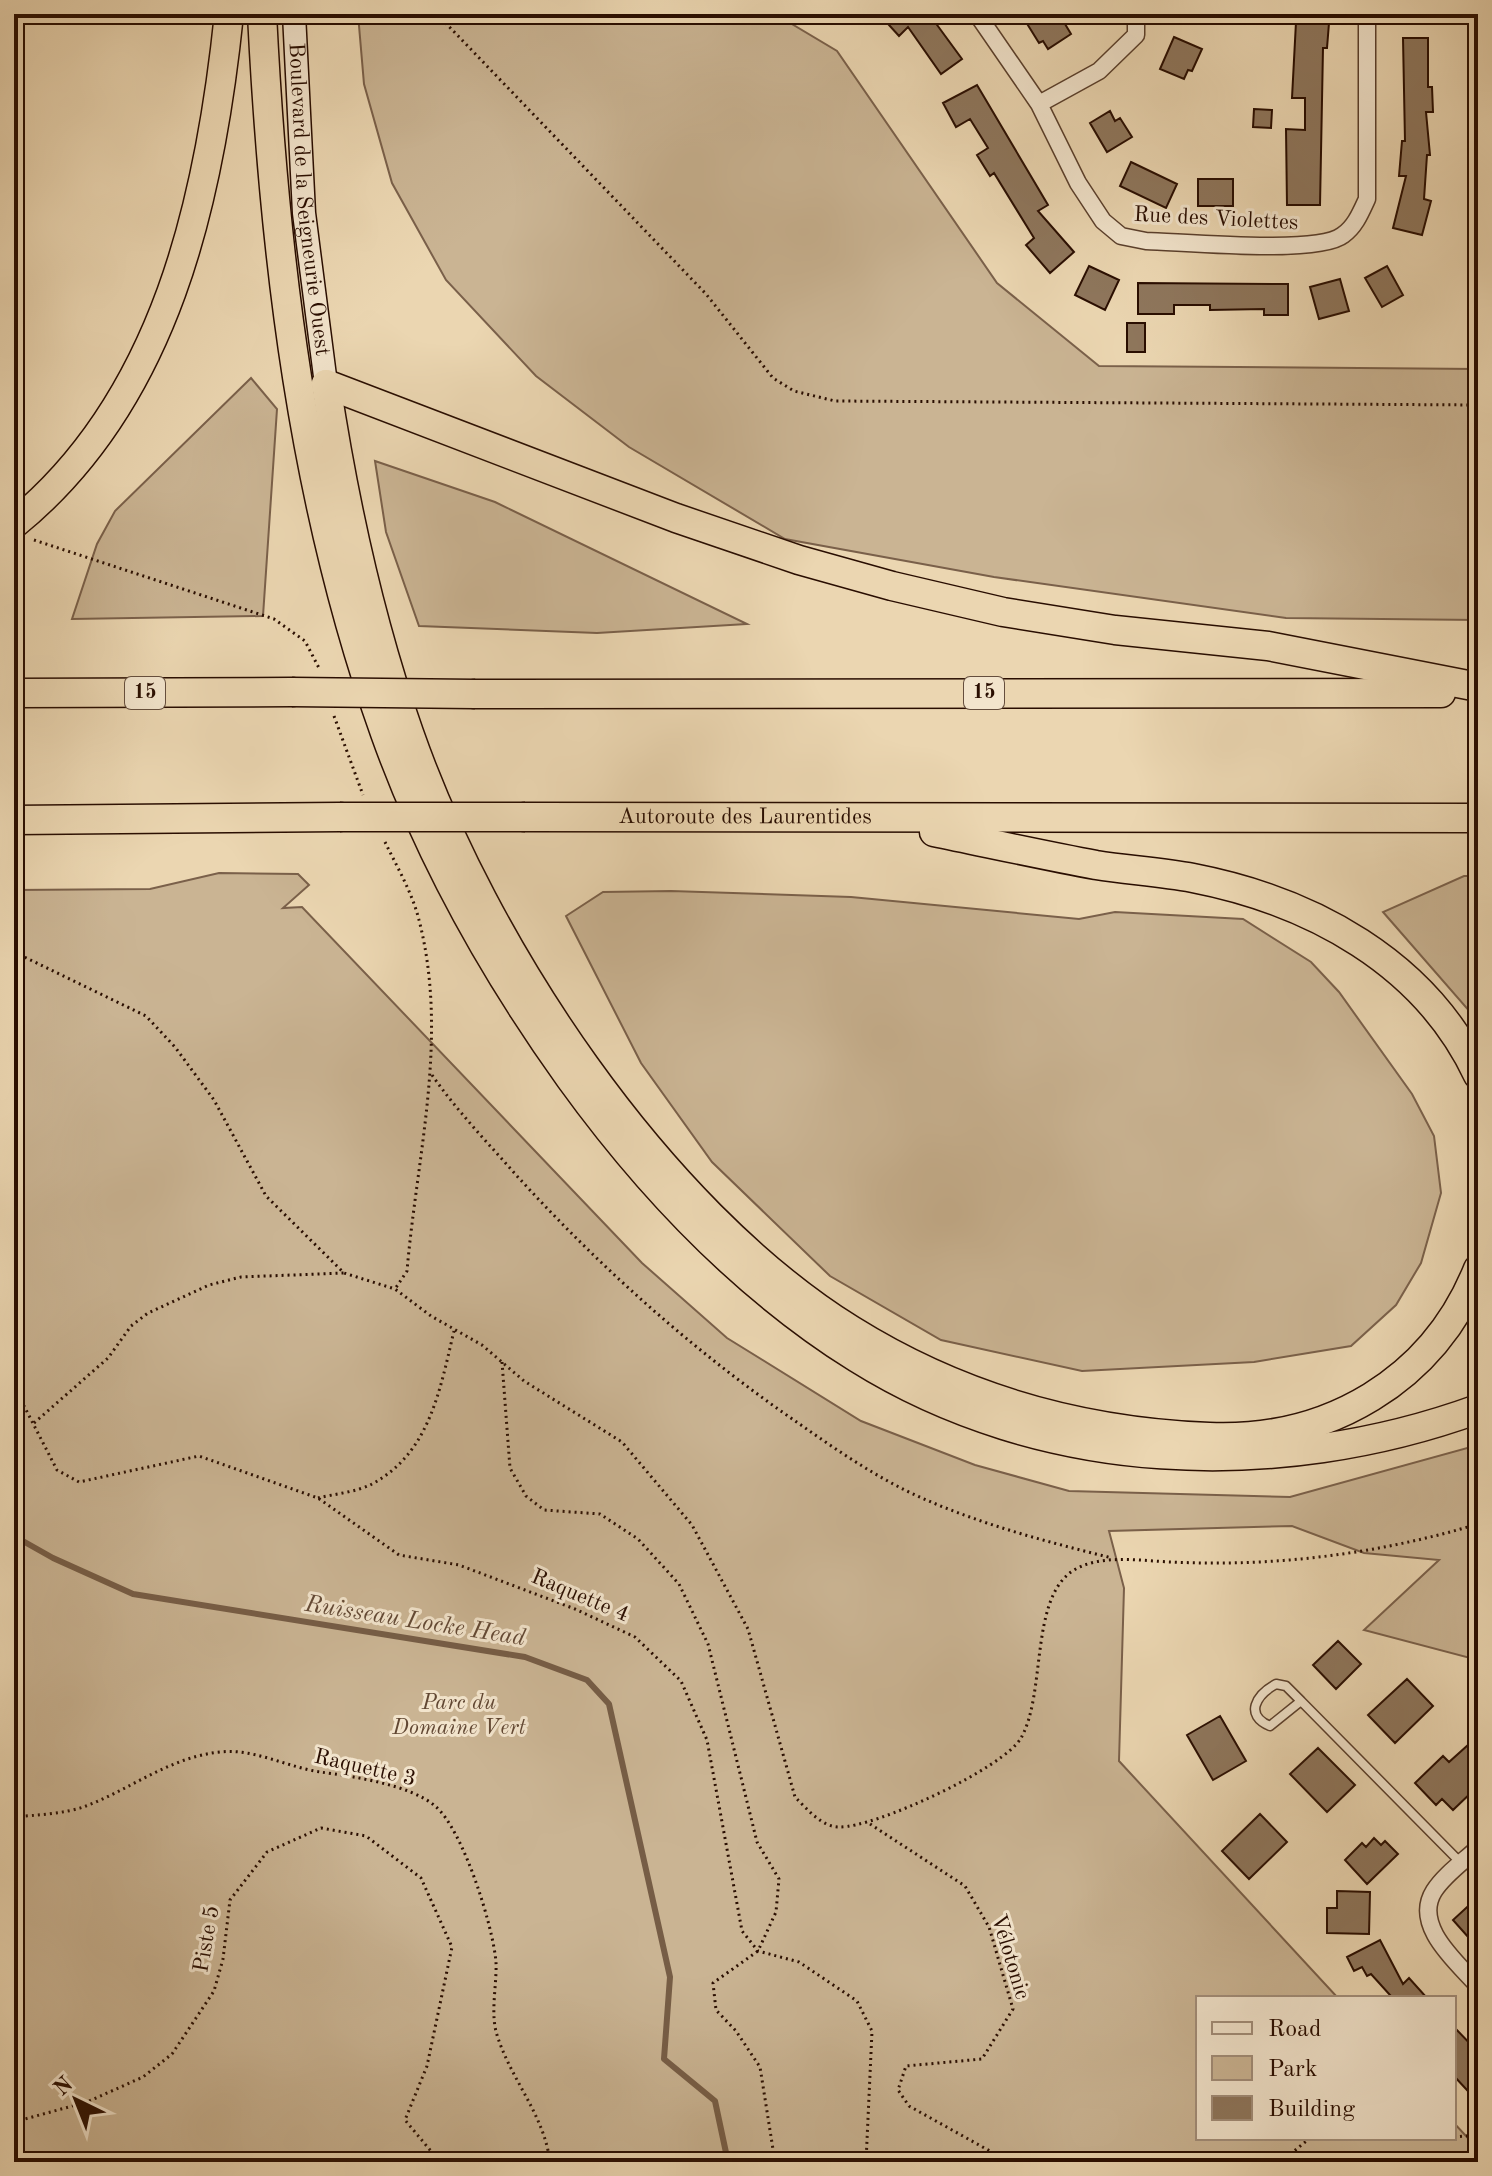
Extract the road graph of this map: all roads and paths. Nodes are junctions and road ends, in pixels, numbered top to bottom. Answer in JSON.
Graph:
{"nodes":[{"id":1,"x":229,"y":14,"type":"edge"},
{"id":2,"x":262,"y":14,"type":"edge"},
{"id":3,"x":294,"y":14,"type":"edge"},
{"id":4,"x":437,"y":14,"type":"edge"},
{"id":5,"x":977,"y":14,"type":"edge"},
{"id":6,"x":1136,"y":14,"type":"edge"},
{"id":7,"x":1367,"y":14,"type":"edge"},
{"id":8,"x":1039,"y":104,"type":"junction"},
{"id":9,"x":326,"y":384,"type":"junction"},
{"id":10,"x":1478,"y":405,"type":"edge"},
{"id":11,"x":22,"y":532,"type":"edge"},
{"id":12,"x":322,"y":677,"type":"dead end"},
{"id":13,"x":1478,"y":690,"type":"edge"},
{"id":14,"x":14,"y":693,"type":"edge"},
{"id":15,"x":330,"y":703,"type":"dead end"},
{"id":16,"x":365,"y":798,"type":"dead end"},
{"id":17,"x":1478,"y":818,"type":"edge"},
{"id":18,"x":14,"y":820,"type":"edge"},
{"id":19,"x":875,"y":820,"type":"junction"},
{"id":20,"x":384,"y":839,"type":"dead end"},
{"id":21,"x":14,"y":952,"type":"edge"},
{"id":22,"x":431,"y":1074,"type":"junction"},
{"id":23,"x":1478,"y":1075,"type":"edge"},
{"id":24,"x":1478,"y":1269,"type":"edge"},
{"id":25,"x":344,"y":1273,"type":"junction"},
{"id":26,"x":395,"y":1289,"type":"junction"},
{"id":27,"x":455,"y":1330,"type":"junction"},
{"id":28,"x":502,"y":1362,"type":"junction"},
{"id":29,"x":14,"y":1399,"type":"edge"},
{"id":30,"x":1478,"y":1409,"type":"edge"},
{"id":31,"x":34,"y":1423,"type":"junction"},
{"id":32,"x":318,"y":1498,"type":"junction"},
{"id":33,"x":1478,"y":1524,"type":"edge"},
{"id":34,"x":1115,"y":1559,"type":"junction"},
{"id":35,"x":1301,"y":1701,"type":"junction"},
{"id":36,"x":14,"y":1817,"type":"edge"},
{"id":37,"x":870,"y":1824,"type":"junction"},
{"id":38,"x":1478,"y":1848,"type":"edge"},
{"id":39,"x":1461,"y":1863,"type":"junction"},
{"id":40,"x":758,"y":1951,"type":"junction"},
{"id":41,"x":1478,"y":1986,"type":"edge"},
{"id":42,"x":14,"y":2122,"type":"edge"},
{"id":43,"x":1478,"y":2135,"type":"edge"},
{"id":44,"x":1456,"y":2138,"type":"edge"},
{"id":45,"x":1308,"y":2140,"type":"edge"},
{"id":46,"x":440,"y":2162,"type":"edge"},
{"id":47,"x":550,"y":2162,"type":"edge"},
{"id":48,"x":775,"y":2162,"type":"edge"},
{"id":49,"x":866,"y":2162,"type":"edge"},
{"id":50,"x":1002,"y":2162,"type":"edge"},
{"id":51,"x":1281,"y":2162,"type":"edge"}],
"edges":[{"from":1,"to":11,"type":"highway"},
{"from":2,"to":30,"type":"highway"},
{"from":3,"to":9,"type":"main road","name":"Boulevard de la Seigneurie Ouest"},
{"from":4,"to":10,"type":"path"},
{"from":5,"to":8,"type":"street","name":"Rue des Violettes"},
{"from":6,"to":8,"type":"street"},
{"from":7,"to":8,"type":"street","name":"Rue des Violettes"},
{"from":9,"to":13,"type":"highway"},
{"from":9,"to":24,"type":"highway"},
{"from":11,"to":12,"type":"path"},
{"from":13,"to":14,"type":"highway","number":"15","bridge":true},
{"from":15,"to":16,"type":"path"},
{"from":17,"to":19,"type":"highway","name":"Autoroute des Laurentides"},
{"from":18,"to":19,"type":"highway","name":"Autoroute des Laurentides","bridge":true},
{"from":19,"to":23,"type":"highway"},
{"from":20,"to":22,"type":"path"},
{"from":21,"to":25,"type":"path"},
{"from":22,"to":26,"type":"path"},
{"from":22,"to":34,"type":"path"},
{"from":25,"to":26,"type":"path"},
{"from":25,"to":31,"type":"path"},
{"from":26,"to":27,"type":"path"},
{"from":27,"to":28,"type":"path"},
{"from":27,"to":32,"type":"path"},
{"from":28,"to":37,"type":"path"},
{"from":28,"to":40,"type":"path"},
{"from":29,"to":31,"type":"path","name":"Raquette 4"},
{"from":31,"to":32,"type":"path","name":"Raquette 4"},
{"from":32,"to":40,"type":"path","name":"Raquette 4"},
{"from":33,"to":34,"type":"path"},
{"from":34,"to":37,"type":"path"},
{"from":35,"to":35,"type":"lane"},
{"from":35,"to":39,"type":"lane"},
{"from":36,"to":47,"type":"path","name":"Raquette 3"},
{"from":37,"to":50,"type":"path","name":"Vélotonic"},
{"from":38,"to":39,"type":"street"},
{"from":39,"to":41,"type":"street"},
{"from":40,"to":48,"type":"path"},
{"from":40,"to":49,"type":"path"},
{"from":42,"to":46,"type":"path","name":"Piste 5"},
{"from":43,"to":44,"type":"path"},
{"from":45,"to":51,"type":"path"}]}
